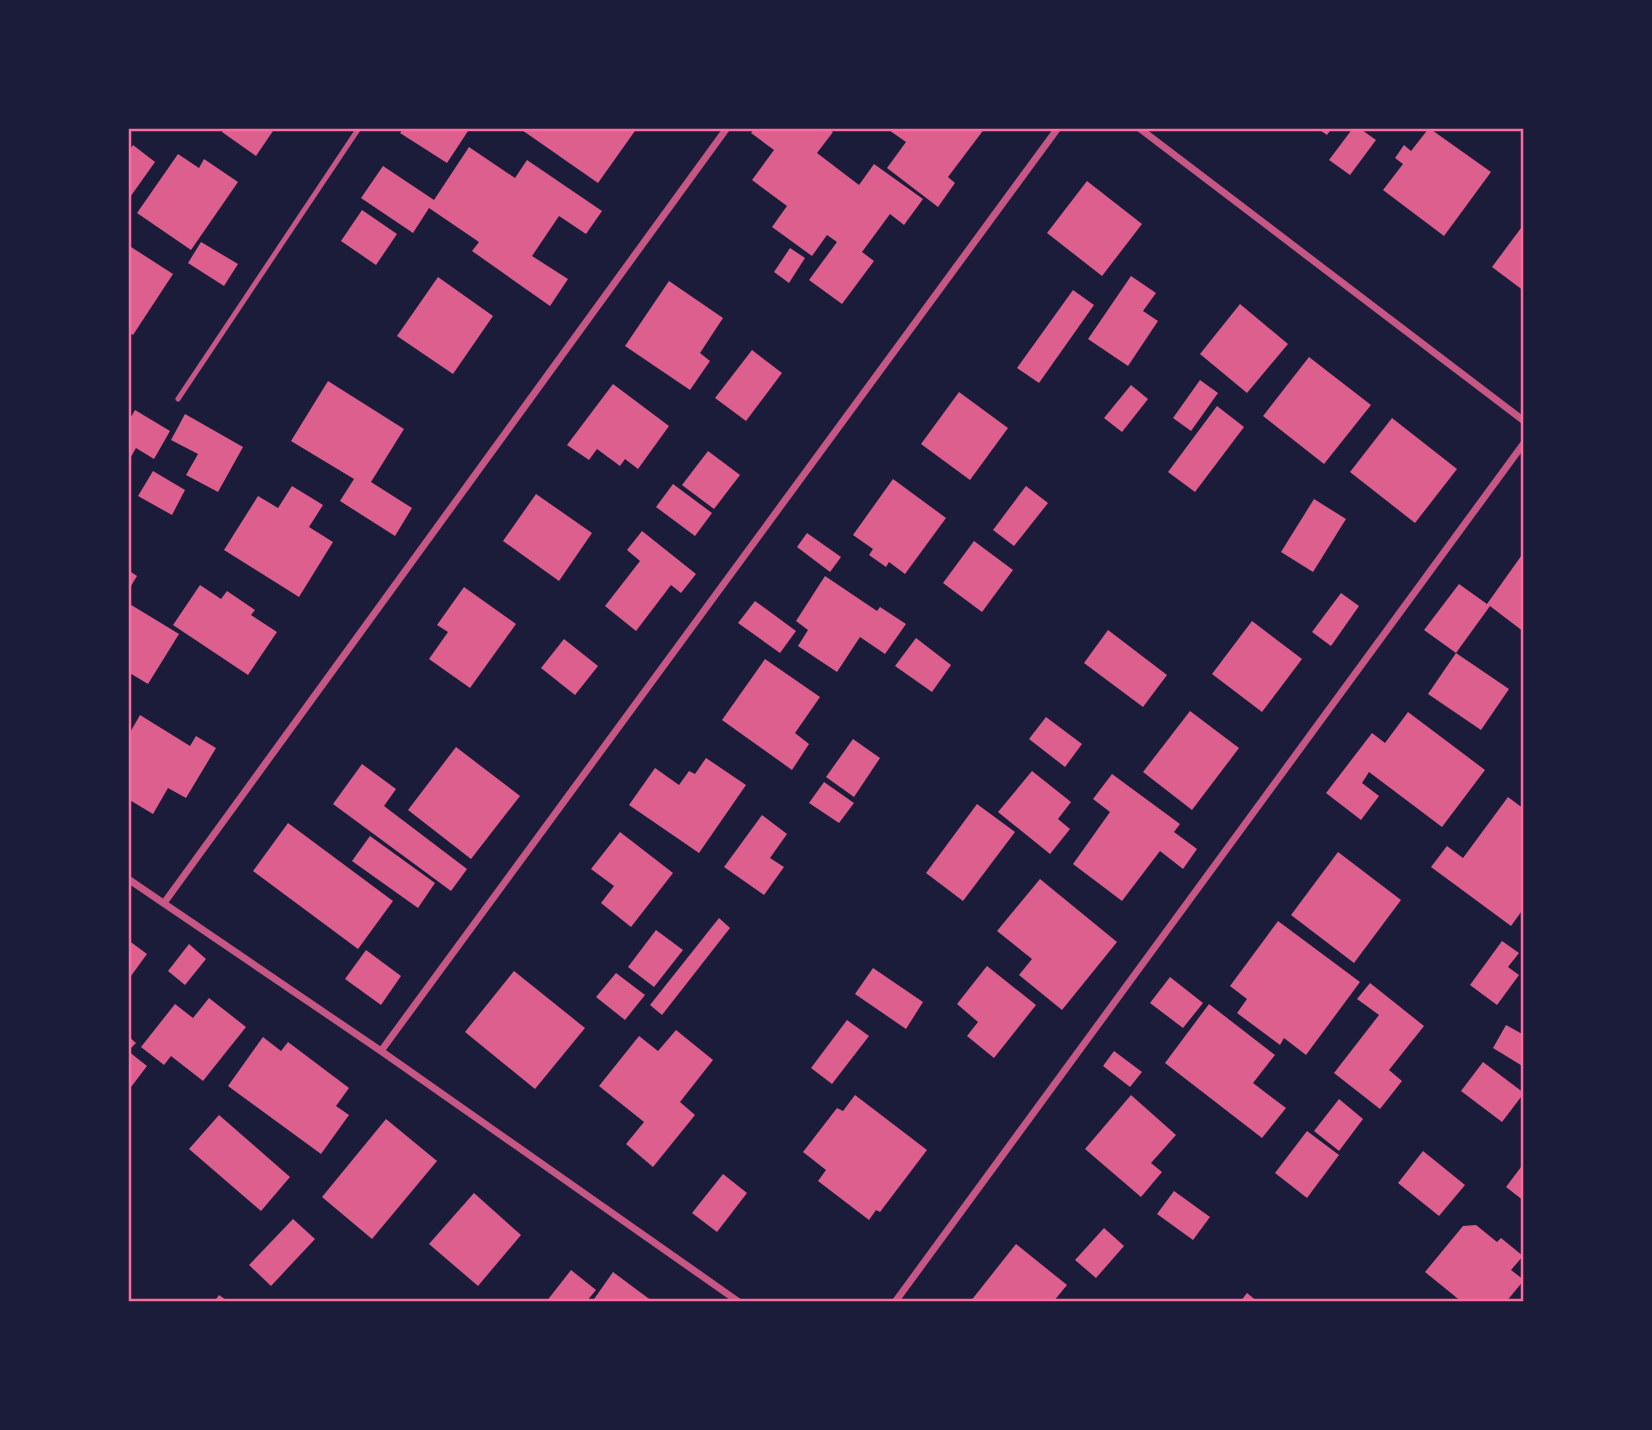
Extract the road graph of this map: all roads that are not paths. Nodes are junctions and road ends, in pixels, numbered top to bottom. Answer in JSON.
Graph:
{"nodes":[{"id":1,"x":359,"y":128,"type":"edge"},
{"id":2,"x":727,"y":128,"type":"edge"},
{"id":3,"x":1058,"y":128,"type":"edge"},
{"id":4,"x":1139,"y":128,"type":"edge"},
{"id":5,"x":178,"y":398,"type":"dead end"},
{"id":6,"x":1524,"y":421,"type":"edge"},
{"id":7,"x":1524,"y":443,"type":"edge"},
{"id":8,"x":128,"y":879,"type":"edge"},
{"id":9,"x":164,"y":903,"type":"junction"},
{"id":10,"x":381,"y":1051,"type":"junction"},
{"id":11,"x":739,"y":1302,"type":"edge"},
{"id":12,"x":895,"y":1302,"type":"edge"}],
"edges":[{"from":1,"to":5,"type":"lane"},
{"from":2,"to":9,"type":"street"},
{"from":3,"to":10,"type":"street"},
{"from":4,"to":6,"type":"street"},
{"from":7,"to":12,"type":"street"},
{"from":8,"to":9,"type":"street"},
{"from":9,"to":10,"type":"street"},
{"from":10,"to":11,"type":"street"}]}
